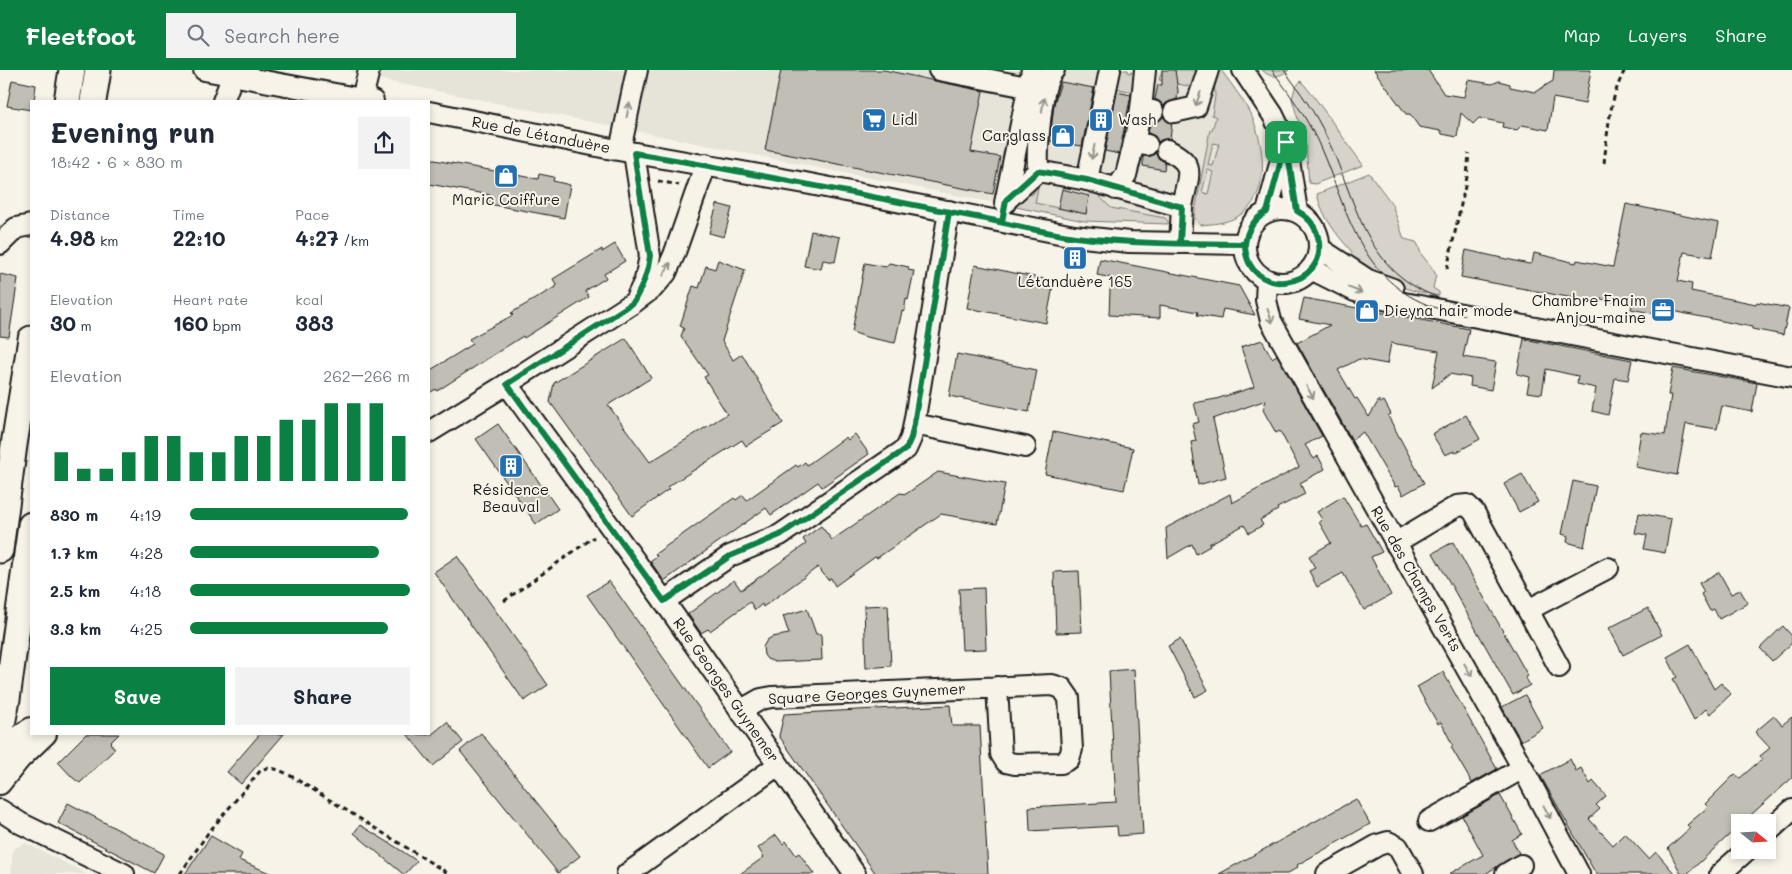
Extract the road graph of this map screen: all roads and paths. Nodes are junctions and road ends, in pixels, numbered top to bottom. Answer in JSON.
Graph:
{"nodes":[{"id":1,"x":72,"y":70,"type":"edge"},
{"id":2,"x":98,"y":70,"type":"edge"},
{"id":3,"x":204,"y":70,"type":"edge"},
{"id":4,"x":369,"y":70,"type":"edge"},
{"id":5,"x":636,"y":70,"type":"edge"},
{"id":6,"x":939,"y":70,"type":"edge"},
{"id":7,"x":1054,"y":70,"type":"edge"},
{"id":8,"x":1110,"y":70,"type":"edge"},
{"id":9,"x":1145,"y":70,"type":"edge"},
{"id":10,"x":1208,"y":70,"type":"edge"},
{"id":11,"x":1243,"y":70,"type":"edge"},
{"id":12,"x":1625,"y":70,"type":"edge"},
{"id":13,"x":233,"y":75,"type":"junction"},
{"id":14,"x":1030,"y":78,"type":"edge"},
{"id":15,"x":68,"y":100,"type":"edge"},
{"id":16,"x":93,"y":100,"type":"edge"},
{"id":17,"x":223,"y":100,"type":"edge"},
{"id":18,"x":367,"y":100,"type":"edge"},
{"id":19,"x":430,"y":112,"type":"edge"},
{"id":20,"x":1174,"y":112,"type":"dead end"},
{"id":21,"x":1286,"y":142,"type":"junction"},
{"id":22,"x":1167,"y":150,"type":"dead end"},
{"id":23,"x":627,"y":151,"type":"junction"},
{"id":24,"x":1469,"y":153,"type":"dead end"},
{"id":25,"x":1604,"y":163,"type":"dead end"},
{"id":26,"x":706,"y":164,"type":"junction"},
{"id":27,"x":1038,"y":171,"type":"junction"},
{"id":28,"x":652,"y":180,"type":"dead end"},
{"id":29,"x":1087,"y":180,"type":"junction"},
{"id":30,"x":685,"y":186,"type":"dead end"},
{"id":31,"x":1116,"y":189,"type":"junction"},
{"id":32,"x":1006,"y":200,"type":"junction"},
{"id":33,"x":1182,"y":207,"type":"junction"},
{"id":34,"x":1297,"y":211,"type":"junction"},
{"id":35,"x":949,"y":212,"type":"junction"},
{"id":36,"x":1267,"y":212,"type":"junction"},
{"id":37,"x":1002,"y":222,"type":"junction"},
{"id":38,"x":30,"y":225,"type":"edge"},
{"id":39,"x":1180,"y":243,"type":"junction"},
{"id":40,"x":0,"y":244,"type":"edge"},
{"id":41,"x":1245,"y":244,"type":"junction"},
{"id":42,"x":1319,"y":248,"type":"junction"},
{"id":43,"x":1447,"y":268,"type":"dead end"},
{"id":44,"x":1311,"y":269,"type":"junction"},
{"id":45,"x":1268,"y":280,"type":"junction"},
{"id":46,"x":633,"y":303,"type":"junction"},
{"id":47,"x":1458,"y":309,"type":"junction"},
{"id":48,"x":30,"y":345,"type":"edge"},
{"id":49,"x":1792,"y":368,"type":"edge"},
{"id":50,"x":1792,"y":377,"type":"edge"},
{"id":51,"x":507,"y":384,"type":"junction"},
{"id":52,"x":914,"y":424,"type":"junction"},
{"id":53,"x":430,"y":431,"type":"edge"},
{"id":54,"x":1025,"y":447,"type":"dead end"},
{"id":55,"x":30,"y":532,"type":"edge"},
{"id":56,"x":598,"y":534,"type":"dead end"},
{"id":57,"x":1395,"y":543,"type":"junction"},
{"id":58,"x":0,"y":550,"type":"edge"},
{"id":59,"x":1608,"y":568,"type":"dead end"},
{"id":60,"x":504,"y":601,"type":"dead end"},
{"id":61,"x":664,"y":601,"type":"junction"},
{"id":62,"x":1528,"y":610,"type":"junction"},
{"id":63,"x":1558,"y":666,"type":"dead end"},
{"id":64,"x":997,"y":687,"type":"junction"},
{"id":65,"x":740,"y":711,"type":"junction"},
{"id":66,"x":30,"y":729,"type":"edge"},
{"id":67,"x":0,"y":734,"type":"edge"},
{"id":68,"x":45,"y":735,"type":"edge"},
{"id":69,"x":778,"y":765,"type":"junction"},
{"id":70,"x":1522,"y":768,"type":"junction"},
{"id":71,"x":0,"y":772,"type":"edge"},
{"id":72,"x":0,"y":784,"type":"edge"},
{"id":73,"x":0,"y":810,"type":"edge"},
{"id":74,"x":1792,"y":810,"type":"edge"},
{"id":75,"x":1429,"y":822,"type":"dead end"},
{"id":76,"x":1776,"y":825,"type":"edge"},
{"id":77,"x":1737,"y":859,"type":"edge"},
{"id":78,"x":1577,"y":873,"type":"edge"},
{"id":79,"x":124,"y":874,"type":"edge"},
{"id":80,"x":180,"y":874,"type":"edge"},
{"id":81,"x":449,"y":874,"type":"edge"},
{"id":82,"x":627,"y":874,"type":"edge"},
{"id":83,"x":855,"y":874,"type":"edge"},
{"id":84,"x":1327,"y":874,"type":"edge"},
{"id":85,"x":1413,"y":874,"type":"edge"},
{"id":86,"x":1720,"y":874,"type":"edge"}],
"edges":[{"from":1,"to":15,"type":"main road"},
{"from":2,"to":16,"type":"main road"},
{"from":3,"to":13,"type":"street"},
{"from":4,"to":18,"type":"street"},
{"from":23,"to":5,"type":"street","one_way":true},
{"from":6,"to":14,"type":"street"},
{"from":27,"to":7,"type":"street","one_way":true},
{"from":8,"to":29,"type":"street","one_way":true},
{"from":9,"to":31,"type":"street"},
{"from":10,"to":20,"type":"street","one_way":true},
{"from":11,"to":21,"type":"street"},
{"from":12,"to":25,"type":"path"},
{"from":13,"to":17,"type":"street"},
{"from":13,"to":18,"type":"street"},
{"from":14,"to":32,"type":"street"},
{"from":19,"to":23,"type":"street","name":"Rue de Létanduère"},
{"from":21,"to":34,"type":"street"},
{"from":21,"to":36,"type":"street"},
{"from":22,"to":33,"type":"street"},
{"from":23,"to":26,"type":"street","name":"Rue de Létanduère"},
{"from":23,"to":46,"type":"street"},
{"from":24,"to":43,"type":"path"},
{"from":26,"to":35,"type":"street","name":"Rue de Létanduère"},
{"from":46,"to":26,"type":"street","one_way":true},
{"from":27,"to":29,"type":"street"},
{"from":27,"to":32,"type":"street"},
{"from":28,"to":30,"type":"path"},
{"from":29,"to":31,"type":"street"},
{"from":31,"to":33,"type":"street"},
{"from":32,"to":37,"type":"street"},
{"from":33,"to":39,"type":"street"},
{"from":34,"to":36,"type":"street"},
{"from":34,"to":42,"type":"street"},
{"from":35,"to":37,"type":"street","name":"Rue de Létanduère"},
{"from":35,"to":52,"type":"street"},
{"from":36,"to":41,"type":"street"},
{"from":37,"to":39,"type":"street","name":"Rue de Létanduère"},
{"from":38,"to":40,"type":"street"},
{"from":39,"to":41,"type":"street","name":"Rue de Létanduère"},
{"from":41,"to":45,"type":"street"},
{"from":42,"to":44,"type":"street"},
{"from":42,"to":47,"type":"street"},
{"from":44,"to":45,"type":"street"},
{"from":44,"to":47,"type":"street","one_way":true},
{"from":45,"to":57,"type":"street","name":"Rue des Champs Verts","one_way":true},
{"from":46,"to":51,"type":"street"},
{"from":47,"to":49,"type":"street"},
{"from":47,"to":50,"type":"street"},
{"from":48,"to":58,"type":"main road"},
{"from":51,"to":53,"type":"street"},
{"from":51,"to":61,"type":"street","name":"Rue Georges Guynemer"},
{"from":52,"to":54,"type":"street"},
{"from":52,"to":61,"type":"street"},
{"from":55,"to":67,"type":"main road"},
{"from":56,"to":60,"type":"path"},
{"from":57,"to":62,"type":"street"},
{"from":57,"to":70,"type":"street","name":"Rue des Champs Verts","one_way":true},
{"from":59,"to":62,"type":"street"},
{"from":61,"to":65,"type":"street","name":"Rue Georges Guynemer"},
{"from":62,"to":63,"type":"street"},
{"from":64,"to":64,"type":"street","name":"Square Georges Guynemer"},
{"from":64,"to":65,"type":"street","name":"Square Georges Guynemer"},
{"from":65,"to":69,"type":"street","name":"Rue Georges Guynemer"},
{"from":66,"to":71,"type":"street"},
{"from":68,"to":72,"type":"street"},
{"from":69,"to":82,"type":"street"},
{"from":69,"to":83,"type":"street","name":"Rue Georges Guynemer"},
{"from":70,"to":75,"type":"street"},
{"from":70,"to":78,"type":"street","name":"Rue des Champs Verts","one_way":true},
{"from":73,"to":79,"type":"street"},
{"from":74,"to":76,"type":"street"},
{"from":77,"to":86,"type":"street"},
{"from":80,"to":81,"type":"path"},
{"from":84,"to":85,"type":"street"}]}
